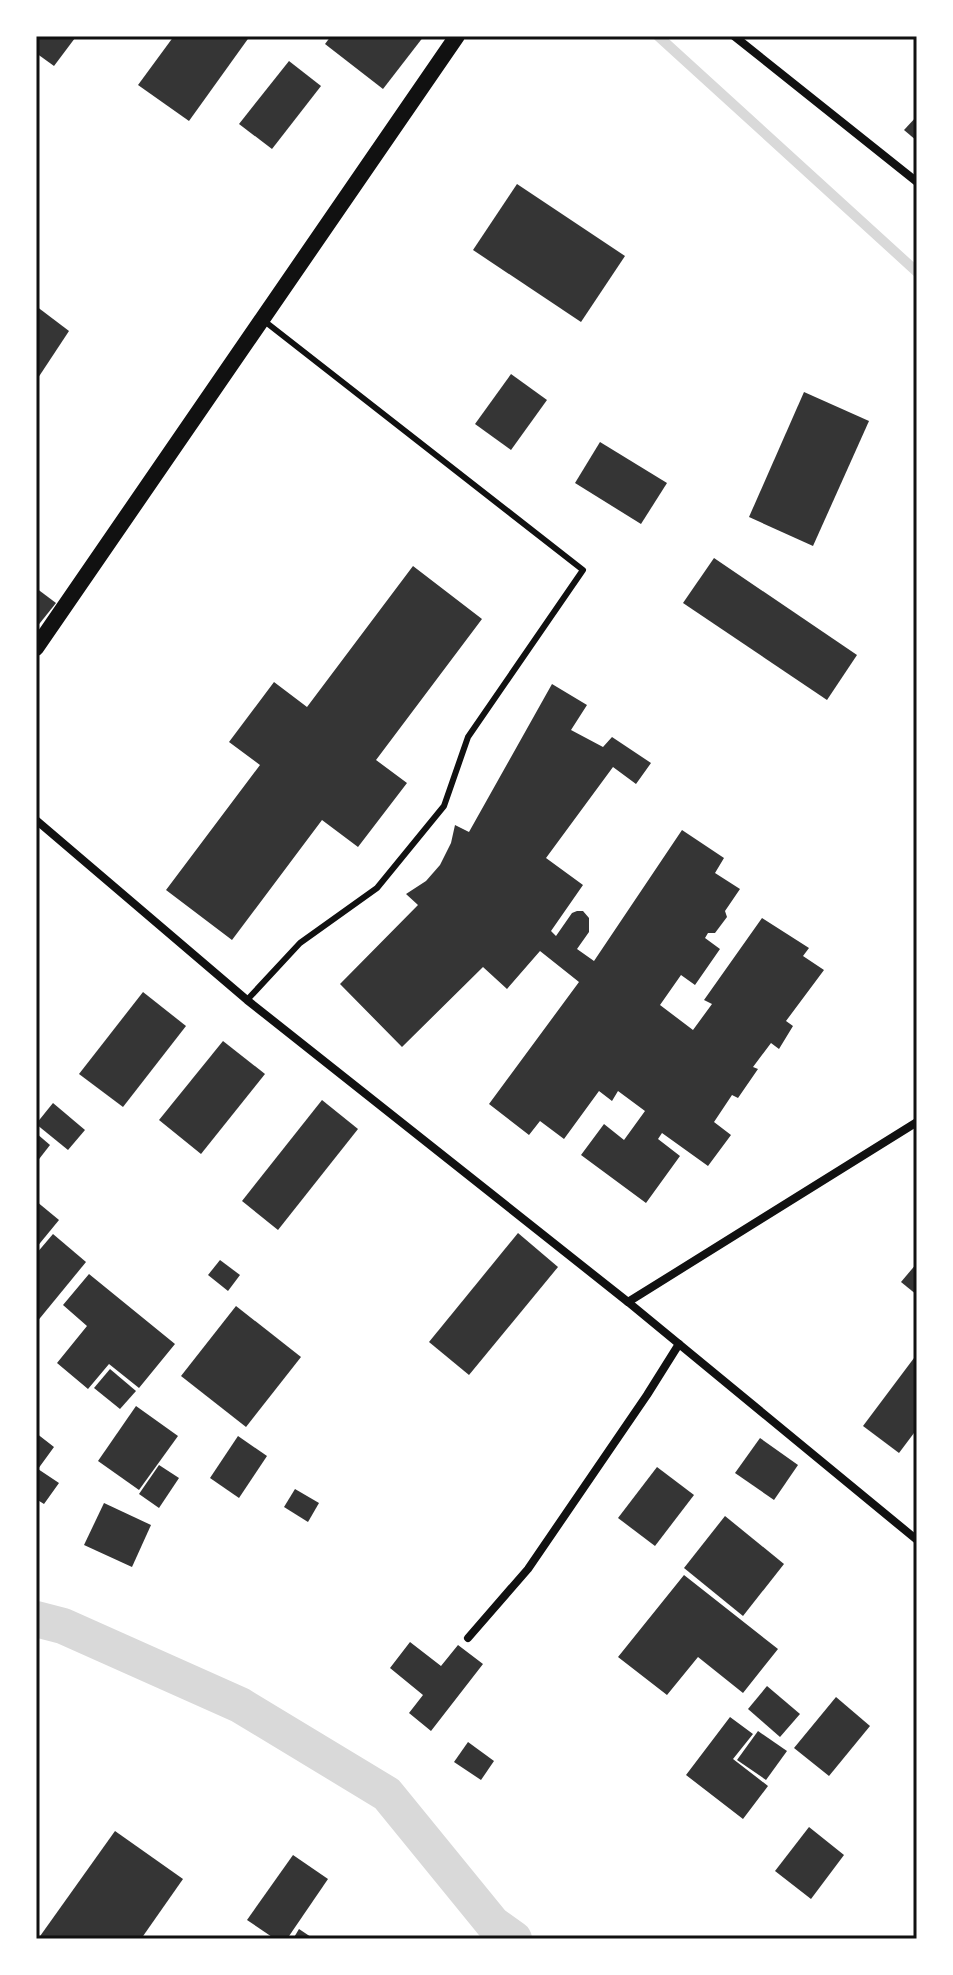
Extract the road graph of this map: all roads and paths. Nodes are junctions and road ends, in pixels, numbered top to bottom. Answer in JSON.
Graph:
{"nodes":[{"id":1,"x":457,"y":36,"type":"edge"},
{"id":2,"x":734,"y":36,"type":"edge"},
{"id":3,"x":917,"y":182,"type":"edge"},
{"id":4,"x":263,"y":319,"type":"junction"},
{"id":5,"x":36,"y":648,"type":"edge"},
{"id":6,"x":36,"y":820,"type":"edge"},
{"id":7,"x":247,"y":1000,"type":"junction"},
{"id":8,"x":917,"y":1122,"type":"edge"},
{"id":9,"x":628,"y":1302,"type":"junction"},
{"id":10,"x":679,"y":1344,"type":"junction"},
{"id":11,"x":917,"y":1540,"type":"edge"},
{"id":12,"x":468,"y":1638,"type":"dead end"}],
"edges":[{"from":1,"to":4,"type":"main road"},
{"from":2,"to":3,"type":"street"},
{"from":4,"to":5,"type":"main road"},
{"from":4,"to":7,"type":"lane"},
{"from":6,"to":7,"type":"street"},
{"from":7,"to":9,"type":"street"},
{"from":8,"to":9,"type":"street"},
{"from":9,"to":10,"type":"street"},
{"from":10,"to":11,"type":"street"},
{"from":10,"to":12,"type":"street"}]}
